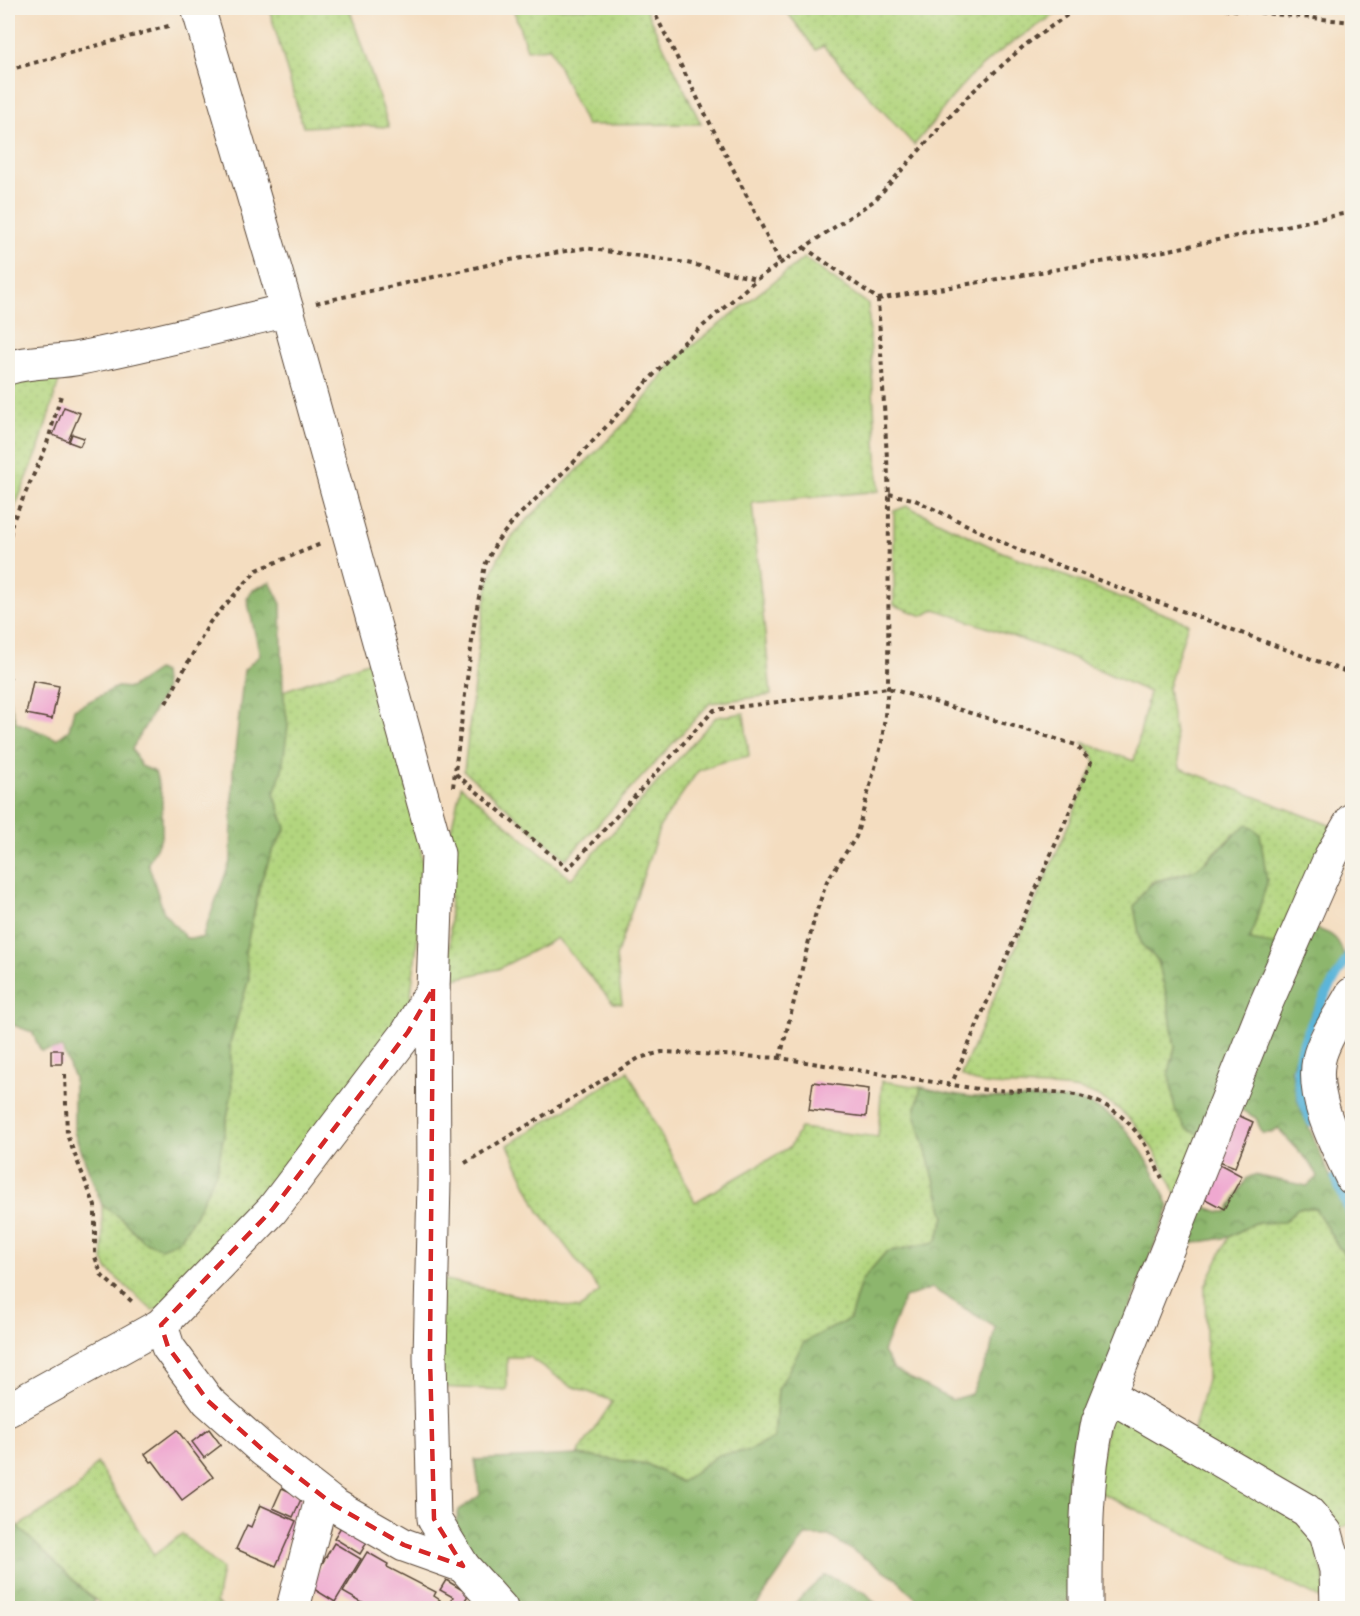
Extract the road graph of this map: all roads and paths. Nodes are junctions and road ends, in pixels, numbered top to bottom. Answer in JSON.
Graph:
{"nodes":[{"id":1,"x":652,"y":8,"type":"edge"},
{"id":2,"x":1077,"y":8,"type":"edge"},
{"id":3,"x":1215,"y":8,"type":"edge"},
{"id":4,"x":200,"y":15,"type":"edge"},
{"id":5,"x":1353,"y":22,"type":"edge"},
{"id":6,"x":8,"y":70,"type":"edge"},
{"id":7,"x":1353,"y":212,"type":"edge"},
{"id":8,"x":805,"y":248,"type":"junction"},
{"id":9,"x":781,"y":264,"type":"junction"},
{"id":10,"x":757,"y":279,"type":"junction"},
{"id":11,"x":878,"y":299,"type":"junction"},
{"id":12,"x":287,"y":310,"type":"junction"},
{"id":13,"x":72,"y":360,"type":"junction"},
{"id":14,"x":8,"y":368,"type":"edge"},
{"id":15,"x":889,"y":494,"type":"junction"},
{"id":16,"x":350,"y":533,"type":"junction"},
{"id":17,"x":8,"y":553,"type":"edge"},
{"id":18,"x":1353,"y":674,"type":"edge"},
{"id":19,"x":8,"y":676,"type":"edge"},
{"id":20,"x":13,"y":683,"type":"dead end"},
{"id":21,"x":888,"y":688,"type":"junction"},
{"id":22,"x":166,"y":703,"type":"dead end"},
{"id":23,"x":456,"y":774,"type":"junction"},
{"id":24,"x":451,"y":797,"type":"dead end"},
{"id":25,"x":1353,"y":820,"type":"edge"},
{"id":26,"x":433,"y":989,"type":"junction"},
{"id":27,"x":1353,"y":993,"type":"edge"},
{"id":28,"x":780,"y":1058,"type":"junction"},
{"id":29,"x":65,"y":1074,"type":"dead end"},
{"id":30,"x":952,"y":1083,"type":"junction"},
{"id":31,"x":1353,"y":1178,"type":"edge"},
{"id":32,"x":434,"y":1182,"type":"junction"},
{"id":33,"x":1178,"y":1219,"type":"junction"},
{"id":34,"x":161,"y":1326,"type":"junction"},
{"id":35,"x":1110,"y":1396,"type":"junction"},
{"id":36,"x":8,"y":1410,"type":"edge"},
{"id":37,"x":322,"y":1496,"type":"junction"},
{"id":38,"x":462,"y":1566,"type":"junction"},
{"id":39,"x":490,"y":1605,"type":"edge"},
{"id":40,"x":293,"y":1608,"type":"edge"},
{"id":41,"x":1086,"y":1608,"type":"edge"},
{"id":42,"x":1338,"y":1608,"type":"edge"}],
"edges":[{"from":1,"to":9,"type":"path"},
{"from":2,"to":8,"type":"path"},
{"from":3,"to":5,"type":"path"},
{"from":4,"to":6,"type":"path"},
{"from":4,"to":12,"type":"street"},
{"from":7,"to":11,"type":"path"},
{"from":8,"to":9,"type":"path"},
{"from":8,"to":11,"type":"path"},
{"from":9,"to":10,"type":"path"},
{"from":10,"to":12,"type":"path"},
{"from":10,"to":23,"type":"path"},
{"from":11,"to":15,"type":"path"},
{"from":12,"to":13,"type":"street"},
{"from":12,"to":16,"type":"street"},
{"from":13,"to":14,"type":"street"},
{"from":13,"to":17,"type":"path"},
{"from":15,"to":18,"type":"path"},
{"from":15,"to":21,"type":"path"},
{"from":16,"to":22,"type":"path"},
{"from":16,"to":26,"type":"street"},
{"from":19,"to":20,"type":"path"},
{"from":21,"to":23,"type":"path"},
{"from":21,"to":28,"type":"path"},
{"from":21,"to":30,"type":"path"},
{"from":23,"to":24,"type":"path"},
{"from":25,"to":33,"type":"street"},
{"from":26,"to":32,"type":"street"},
{"from":26,"to":34,"type":"street"},
{"from":27,"to":31,"type":"street"},
{"from":28,"to":30,"type":"path"},
{"from":28,"to":32,"type":"path"},
{"from":29,"to":34,"type":"path"},
{"from":30,"to":33,"type":"path"},
{"from":32,"to":38,"type":"street"},
{"from":33,"to":35,"type":"street"},
{"from":34,"to":36,"type":"street"},
{"from":34,"to":37,"type":"street"},
{"from":35,"to":41,"type":"street"},
{"from":35,"to":42,"type":"street"},
{"from":37,"to":38,"type":"street"},
{"from":37,"to":40,"type":"street"},
{"from":38,"to":39,"type":"street"}]}
